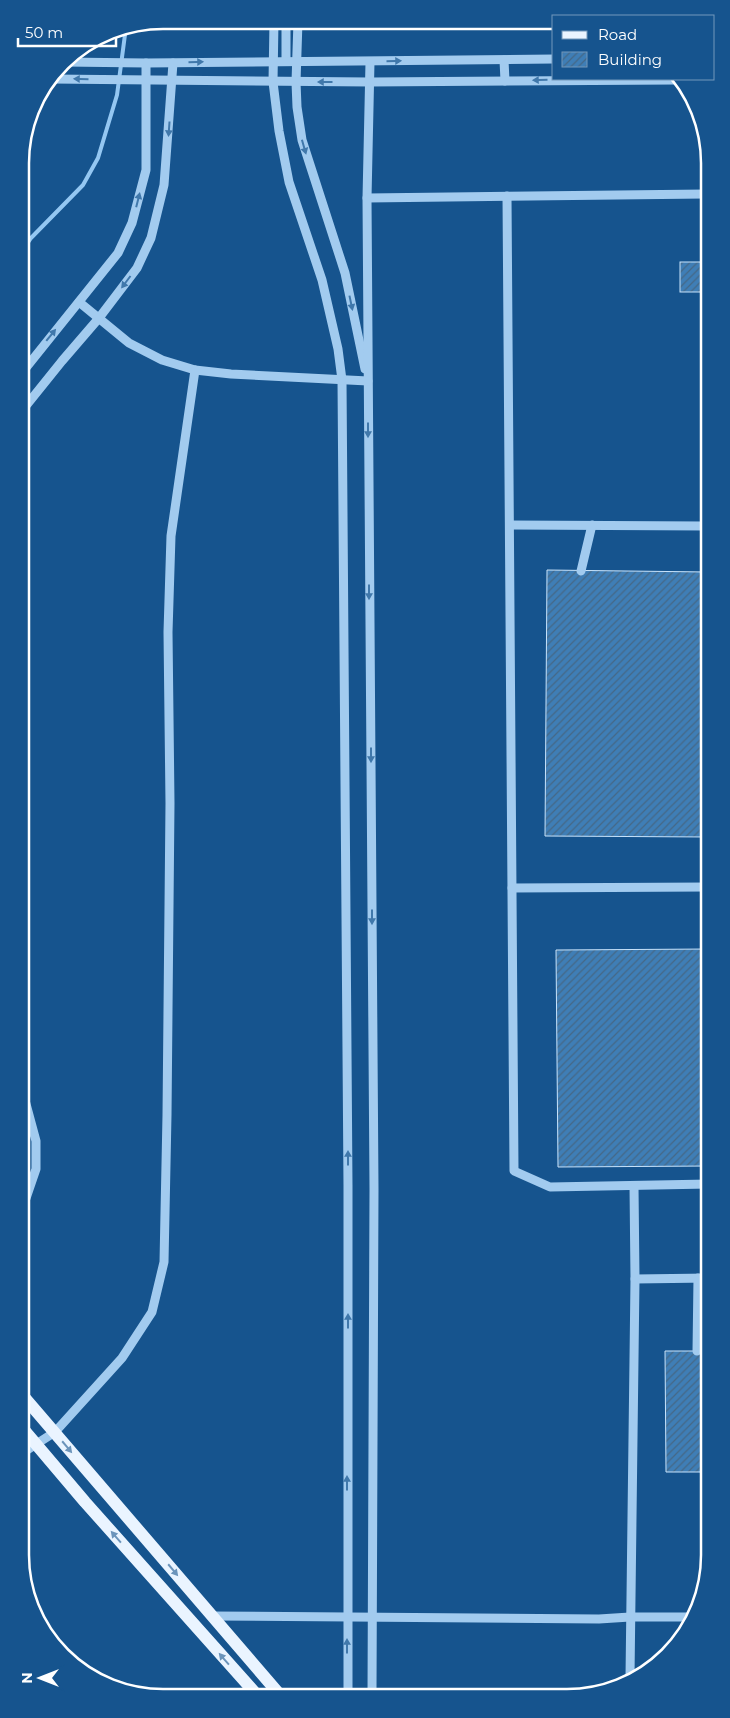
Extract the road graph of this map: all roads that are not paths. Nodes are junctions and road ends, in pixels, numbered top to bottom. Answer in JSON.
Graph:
{"nodes":[{"id":1,"x":274,"y":29,"type":"edge"},
{"id":2,"x":286,"y":29,"type":"edge"},
{"id":3,"x":298,"y":29,"type":"edge"},
{"id":4,"x":552,"y":59,"type":"edge"},
{"id":5,"x":504,"y":60,"type":"junction"},
{"id":6,"x":274,"y":61,"type":"junction"},
{"id":7,"x":286,"y":61,"type":"junction"},
{"id":8,"x":296,"y":61,"type":"junction"},
{"id":9,"x":75,"y":62,"type":"edge"},
{"id":10,"x":370,"y":62,"type":"junction"},
{"id":11,"x":146,"y":63,"type":"junction"},
{"id":12,"x":174,"y":63,"type":"junction"},
{"id":13,"x":59,"y":79,"type":"edge"},
{"id":14,"x":672,"y":80,"type":"edge"},
{"id":15,"x":146,"y":81,"type":"junction"},
{"id":16,"x":172,"y":81,"type":"junction"},
{"id":17,"x":505,"y":81,"type":"junction"},
{"id":18,"x":273,"y":82,"type":"junction"},
{"id":19,"x":296,"y":82,"type":"junction"},
{"id":20,"x":370,"y":82,"type":"junction"},
{"id":21,"x":701,"y":194,"type":"edge"},
{"id":22,"x":508,"y":196,"type":"junction"},
{"id":23,"x":367,"y":198,"type":"junction"},
{"id":24,"x":79,"y":302,"type":"junction"},
{"id":25,"x":99,"y":318,"type":"junction"},
{"id":26,"x":29,"y":364,"type":"edge"},
{"id":27,"x":195,"y":370,"type":"junction"},
{"id":28,"x":342,"y":380,"type":"junction"},
{"id":29,"x":368,"y":381,"type":"junction"},
{"id":30,"x":29,"y":402,"type":"edge"},
{"id":31,"x":510,"y":525,"type":"junction"},
{"id":32,"x":592,"y":525,"type":"junction"},
{"id":33,"x":701,"y":526,"type":"edge"},
{"id":34,"x":581,"y":571,"type":"dead end"},
{"id":35,"x":701,"y":887,"type":"edge"},
{"id":36,"x":512,"y":888,"type":"junction"},
{"id":37,"x":29,"y":1115,"type":"edge"},
{"id":38,"x":701,"y":1184,"type":"edge"},
{"id":39,"x":634,"y":1186,"type":"junction"},
{"id":40,"x":29,"y":1189,"type":"edge"},
{"id":41,"x":698,"y":1278,"type":"joint"},
{"id":42,"x":635,"y":1279,"type":"junction"},
{"id":43,"x":698,"y":1351,"type":"dead end"},
{"id":44,"x":29,"y":1403,"type":"edge"},
{"id":45,"x":55,"y":1432,"type":"junction"},
{"id":46,"x":29,"y":1436,"type":"edge"},
{"id":47,"x":37,"y":1445,"type":"junction"},
{"id":48,"x":29,"y":1449,"type":"edge"},
{"id":49,"x":211,"y":1616,"type":"junction"},
{"id":50,"x":347,"y":1617,"type":"junction"},
{"id":51,"x":372,"y":1617,"type":"junction"},
{"id":52,"x":630,"y":1617,"type":"junction"},
{"id":53,"x":685,"y":1617,"type":"edge"},
{"id":54,"x":630,"y":1673,"type":"edge"},
{"id":55,"x":252,"y":1689,"type":"edge"},
{"id":56,"x":275,"y":1689,"type":"edge"},
{"id":57,"x":348,"y":1689,"type":"edge"},
{"id":58,"x":372,"y":1689,"type":"edge"}],
"edges":[{"from":1,"to":6,"type":"street"},
{"from":2,"to":7,"type":"street"},
{"from":3,"to":8,"type":"street"},
{"from":4,"to":5,"type":"street"},
{"from":10,"to":5,"type":"street","one_way":true},
{"from":5,"to":17,"type":"street"},
{"from":6,"to":7,"type":"street"},
{"from":12,"to":6,"type":"street","one_way":true},
{"from":6,"to":18,"type":"street"},
{"from":7,"to":8,"type":"street"},
{"from":8,"to":10,"type":"street"},
{"from":8,"to":19,"type":"street"},
{"from":9,"to":11,"type":"street"},
{"from":10,"to":20,"type":"street"},
{"from":11,"to":12,"type":"street"},
{"from":11,"to":15,"type":"street"},
{"from":12,"to":16,"type":"street"},
{"from":15,"to":13,"type":"street","one_way":true},
{"from":14,"to":17,"type":"street","one_way":true},
{"from":15,"to":16,"type":"street"},
{"from":24,"to":15,"type":"street","one_way":true},
{"from":16,"to":18,"type":"street"},
{"from":16,"to":25,"type":"street","one_way":true},
{"from":17,"to":20,"type":"street"},
{"from":18,"to":19,"type":"street"},
{"from":18,"to":28,"type":"street"},
{"from":20,"to":19,"type":"street","one_way":true},
{"from":19,"to":29,"type":"street","one_way":true},
{"from":20,"to":23,"type":"street"},
{"from":21,"to":22,"type":"street"},
{"from":22,"to":23,"type":"street"},
{"from":22,"to":31,"type":"street"},
{"from":23,"to":29,"type":"street"},
{"from":24,"to":25,"type":"street"},
{"from":26,"to":24,"type":"street","one_way":true},
{"from":25,"to":27,"type":"street"},
{"from":25,"to":30,"type":"street"},
{"from":27,"to":28,"type":"street"},
{"from":27,"to":45,"type":"street"},
{"from":28,"to":29,"type":"street"},
{"from":50,"to":28,"type":"street","one_way":true},
{"from":29,"to":51,"type":"street","one_way":true},
{"from":31,"to":32,"type":"street"},
{"from":31,"to":36,"type":"street"},
{"from":32,"to":33,"type":"street"},
{"from":32,"to":34,"type":"street"},
{"from":35,"to":36,"type":"street"},
{"from":36,"to":39,"type":"street"},
{"from":37,"to":40,"type":"street"},
{"from":38,"to":39,"type":"street"},
{"from":39,"to":42,"type":"street"},
{"from":41,"to":42,"type":"street"},
{"from":41,"to":43,"type":"street"},
{"from":42,"to":52,"type":"street"},
{"from":44,"to":45,"type":"main road"},
{"from":45,"to":47,"type":"street"},
{"from":45,"to":49,"type":"main road","one_way":true},
{"from":46,"to":47,"type":"main road"},
{"from":47,"to":48,"type":"street"},
{"from":55,"to":47,"type":"main road","one_way":true},
{"from":49,"to":50,"type":"street"},
{"from":49,"to":56,"type":"main road"},
{"from":50,"to":51,"type":"street"},
{"from":57,"to":50,"type":"street","one_way":true},
{"from":51,"to":52,"type":"street"},
{"from":51,"to":58,"type":"street"},
{"from":52,"to":53,"type":"street"},
{"from":52,"to":54,"type":"street"}]}
